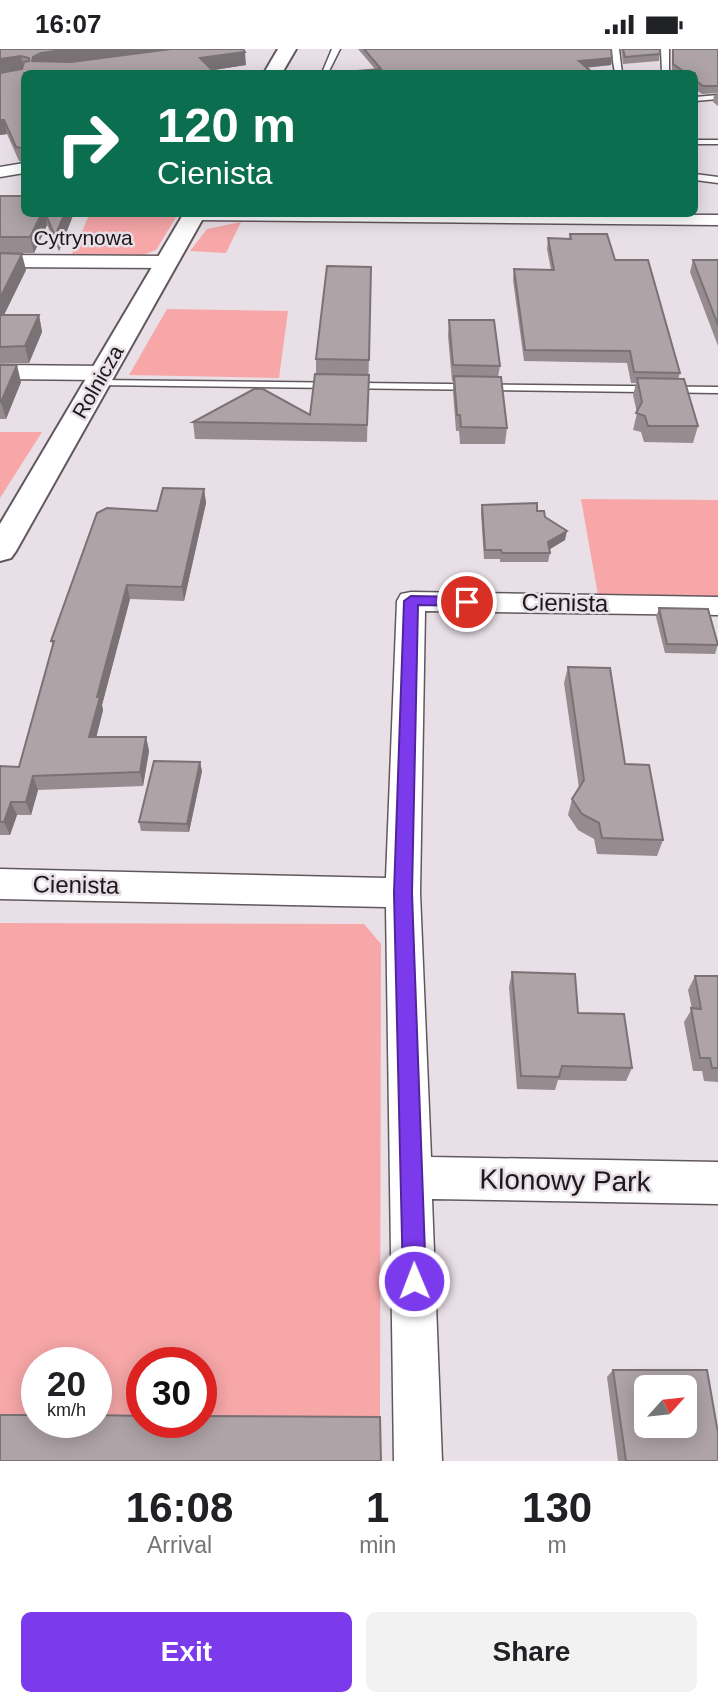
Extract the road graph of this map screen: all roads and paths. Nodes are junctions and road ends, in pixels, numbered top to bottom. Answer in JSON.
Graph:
{"nodes":[{"id":1,"x":287,"y":49,"type":"edge"},
{"id":2,"x":336,"y":49,"type":"edge"},
{"id":3,"x":615,"y":49,"type":"edge"},
{"id":4,"x":665,"y":49,"type":"edge"},
{"id":5,"x":275,"y":70,"type":"edge"},
{"id":6,"x":326,"y":70,"type":"edge"},
{"id":7,"x":618,"y":70,"type":"edge"},
{"id":8,"x":666,"y":70,"type":"edge"},
{"id":9,"x":718,"y":97,"type":"edge"},
{"id":10,"x":698,"y":99,"type":"edge"},
{"id":11,"x":698,"y":142,"type":"edge"},
{"id":12,"x":718,"y":142,"type":"edge"},
{"id":13,"x":21,"y":168,"type":"edge"},
{"id":14,"x":0,"y":172,"type":"edge"},
{"id":15,"x":698,"y":177,"type":"edge"},
{"id":16,"x":718,"y":180,"type":"edge"},
{"id":17,"x":193,"y":217,"type":"edge"},
{"id":18,"x":680,"y":217,"type":"edge"},
{"id":19,"x":718,"y":220,"type":"edge"},
{"id":20,"x":0,"y":261,"type":"edge"},
{"id":21,"x":166,"y":261,"type":"junction"},
{"id":22,"x":0,"y":372,"type":"edge"},
{"id":23,"x":100,"y":378,"type":"junction"},
{"id":24,"x":718,"y":390,"type":"edge"},
{"id":25,"x":4,"y":539,"type":"edge"},
{"id":26,"x":718,"y":606,"type":"edge"},
{"id":27,"x":0,"y":884,"type":"edge"},
{"id":28,"x":403,"y":893,"type":"junction"},
{"id":29,"x":412,"y":1178,"type":"junction"},
{"id":30,"x":718,"y":1183,"type":"edge"},
{"id":31,"x":418,"y":1461,"type":"edge"}],
"edges":[{"from":1,"to":5,"type":"street"},
{"from":2,"to":6,"type":"lane"},
{"from":3,"to":7,"type":"lane"},
{"from":4,"to":8,"type":"lane"},
{"from":9,"to":10,"type":"lane"},
{"from":11,"to":12,"type":"lane"},
{"from":13,"to":14,"type":"street"},
{"from":15,"to":16,"type":"lane"},
{"from":17,"to":21,"type":"street","name":"Rolnicza"},
{"from":18,"to":19,"type":"street"},
{"from":20,"to":21,"type":"street","name":"Cytrynowa"},
{"from":21,"to":23,"type":"street","name":"Rolnicza"},
{"from":22,"to":23,"type":"street"},
{"from":23,"to":24,"type":"lane"},
{"from":23,"to":25,"type":"street","name":"Rolnicza"},
{"from":26,"to":28,"type":"street","name":"Cienista"},
{"from":27,"to":28,"type":"street","name":"Cienista"},
{"from":28,"to":29,"type":"street","name":"Cienista"},
{"from":29,"to":30,"type":"street","name":"Klonowy Park"},
{"from":29,"to":31,"type":"street","name":"Cienista"}]}
